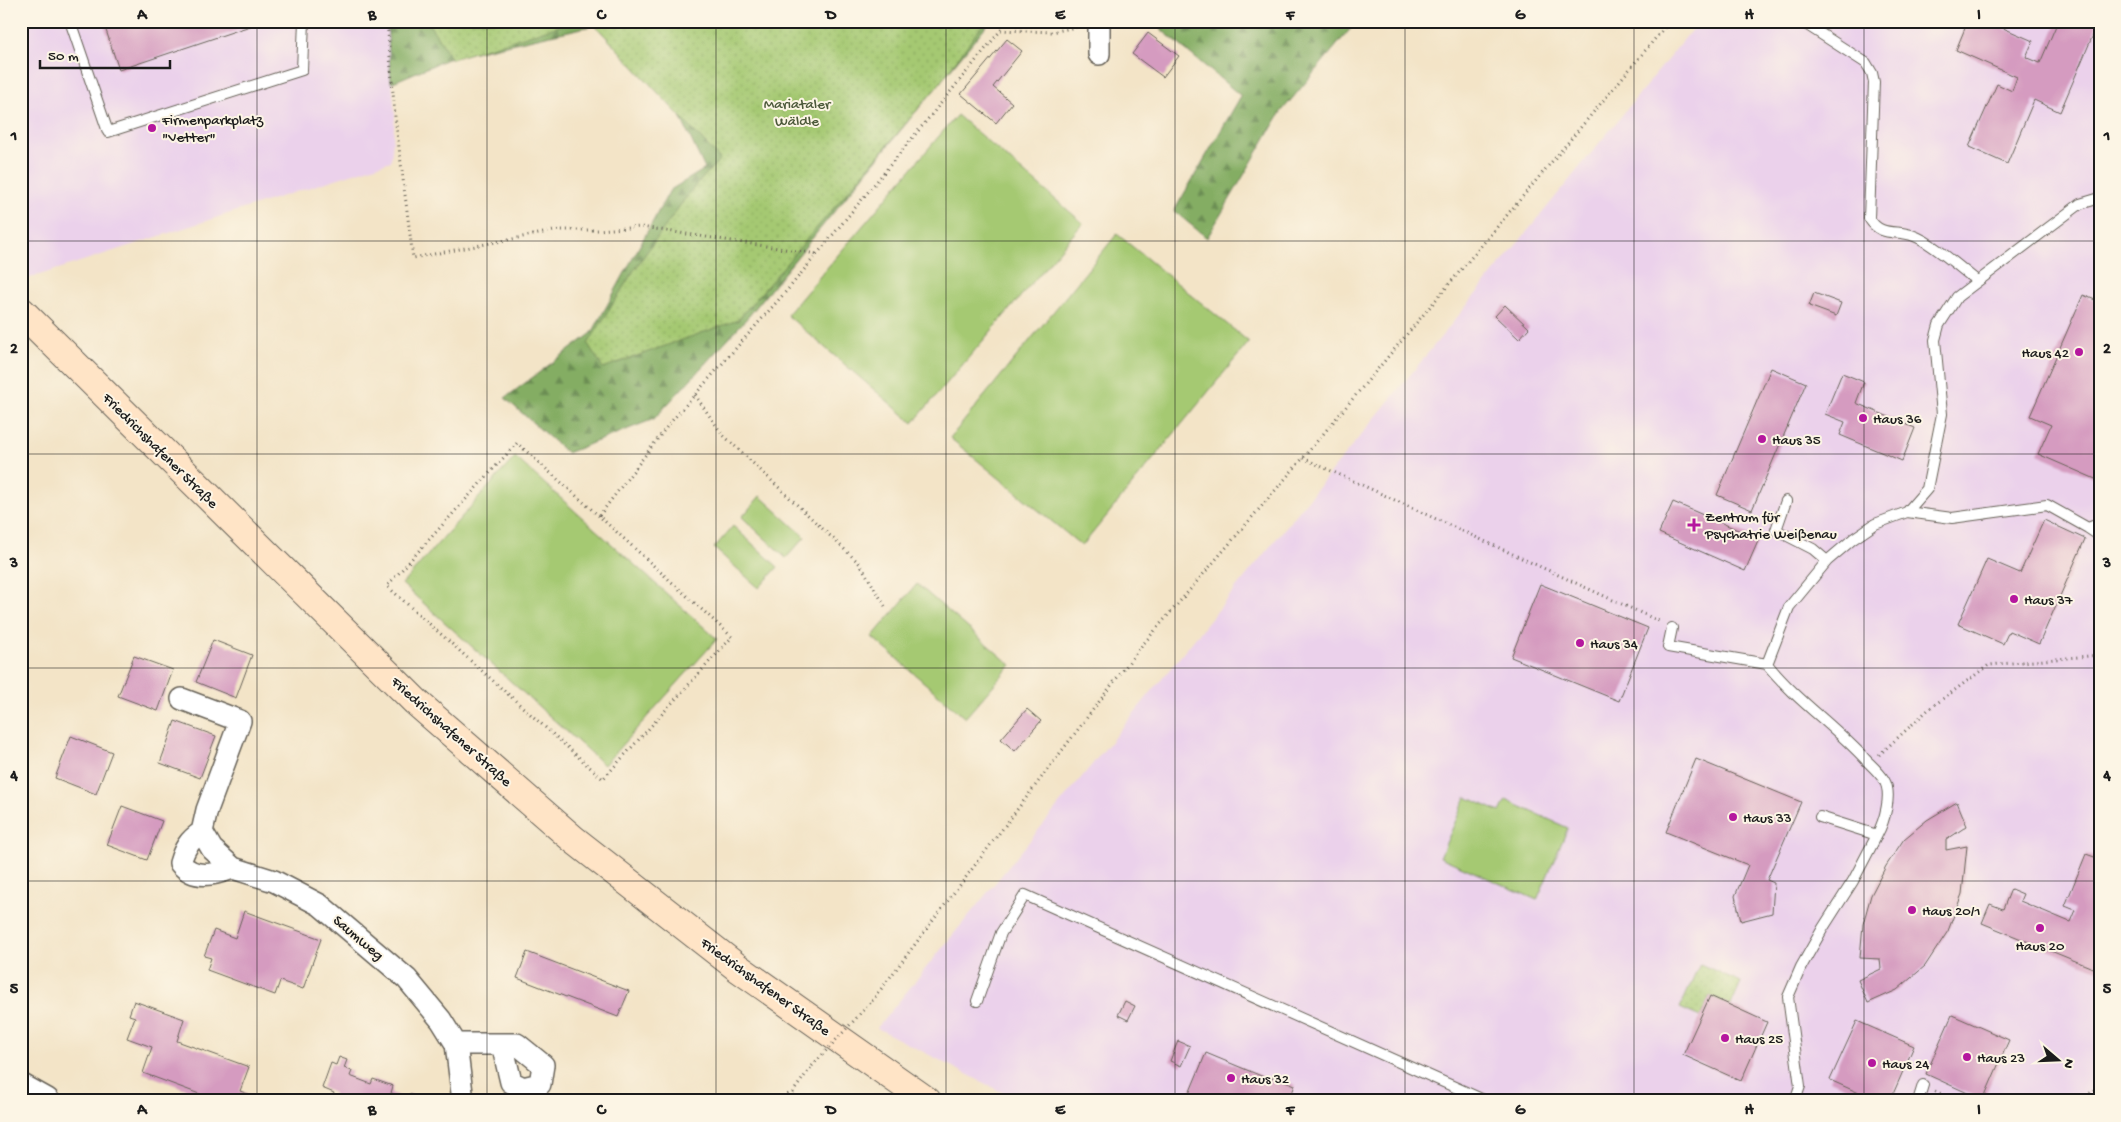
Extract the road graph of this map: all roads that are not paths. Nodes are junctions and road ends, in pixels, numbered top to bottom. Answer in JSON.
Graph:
{"nodes":[{"id":1,"x":70,"y":21,"type":"edge"},
{"id":2,"x":304,"y":21,"type":"edge"},
{"id":3,"x":1801,"y":21,"type":"edge"},
{"id":4,"x":1099,"y":22,"type":"edge"},
{"id":5,"x":1099,"y":54,"type":"dead end"},
{"id":6,"x":2100,"y":198,"type":"edge"},
{"id":7,"x":1977,"y":281,"type":"junction"},
{"id":8,"x":21,"y":310,"type":"edge"},
{"id":9,"x":1786,"y":501,"type":"dead end"},
{"id":10,"x":1906,"y":512,"type":"junction"},
{"id":11,"x":2100,"y":523,"type":"edge"},
{"id":12,"x":2088,"y":528,"type":"junction"},
{"id":13,"x":2100,"y":536,"type":"edge"},
{"id":14,"x":1827,"y":561,"type":"junction"},
{"id":15,"x":1672,"y":628,"type":"road end"},
{"id":16,"x":1767,"y":664,"type":"junction"},
{"id":17,"x":182,"y":699,"type":"dead end"},
{"id":18,"x":1820,"y":817,"type":"dead end"},
{"id":19,"x":202,"y":832,"type":"junction"},
{"id":20,"x":1877,"y":835,"type":"junction"},
{"id":21,"x":233,"y":868,"type":"junction"},
{"id":22,"x":977,"y":1001,"type":"dead end"},
{"id":23,"x":456,"y":1044,"type":"junction"},
{"id":24,"x":502,"y":1044,"type":"dead end"},
{"id":25,"x":1923,"y":1085,"type":"road end"},
{"id":26,"x":21,"y":1088,"type":"edge"},
{"id":27,"x":46,"y":1101,"type":"edge"},
{"id":28,"x":463,"y":1101,"type":"edge"},
{"id":29,"x":927,"y":1101,"type":"edge"},
{"id":30,"x":1486,"y":1101,"type":"edge"},
{"id":31,"x":1796,"y":1101,"type":"edge"},
{"id":32,"x":1918,"y":1101,"type":"edge"}],
"edges":[{"from":1,"to":2,"type":"lane"},
{"from":3,"to":7,"type":"lane"},
{"from":4,"to":5,"type":"street"},
{"from":6,"to":7,"type":"lane"},
{"from":7,"to":10,"type":"lane"},
{"from":8,"to":29,"type":"main road","name":"Friedrichshafener Straße"},
{"from":9,"to":14,"type":"lane"},
{"from":10,"to":12,"type":"lane"},
{"from":10,"to":14,"type":"lane"},
{"from":11,"to":12,"type":"lane"},
{"from":12,"to":13,"type":"lane"},
{"from":14,"to":16,"type":"lane"},
{"from":15,"to":16,"type":"lane"},
{"from":16,"to":20,"type":"lane"},
{"from":17,"to":19,"type":"street"},
{"from":18,"to":20,"type":"lane"},
{"from":19,"to":21,"type":"street","name":"Saumweg"},
{"from":19,"to":21,"type":"street"},
{"from":20,"to":31,"type":"lane"},
{"from":21,"to":23,"type":"street","name":"Saumweg"},
{"from":22,"to":30,"type":"lane"},
{"from":23,"to":24,"type":"street"},
{"from":23,"to":28,"type":"street","name":"Saumweg"},
{"from":25,"to":32,"type":"lane"},
{"from":26,"to":27,"type":"street"}]}
